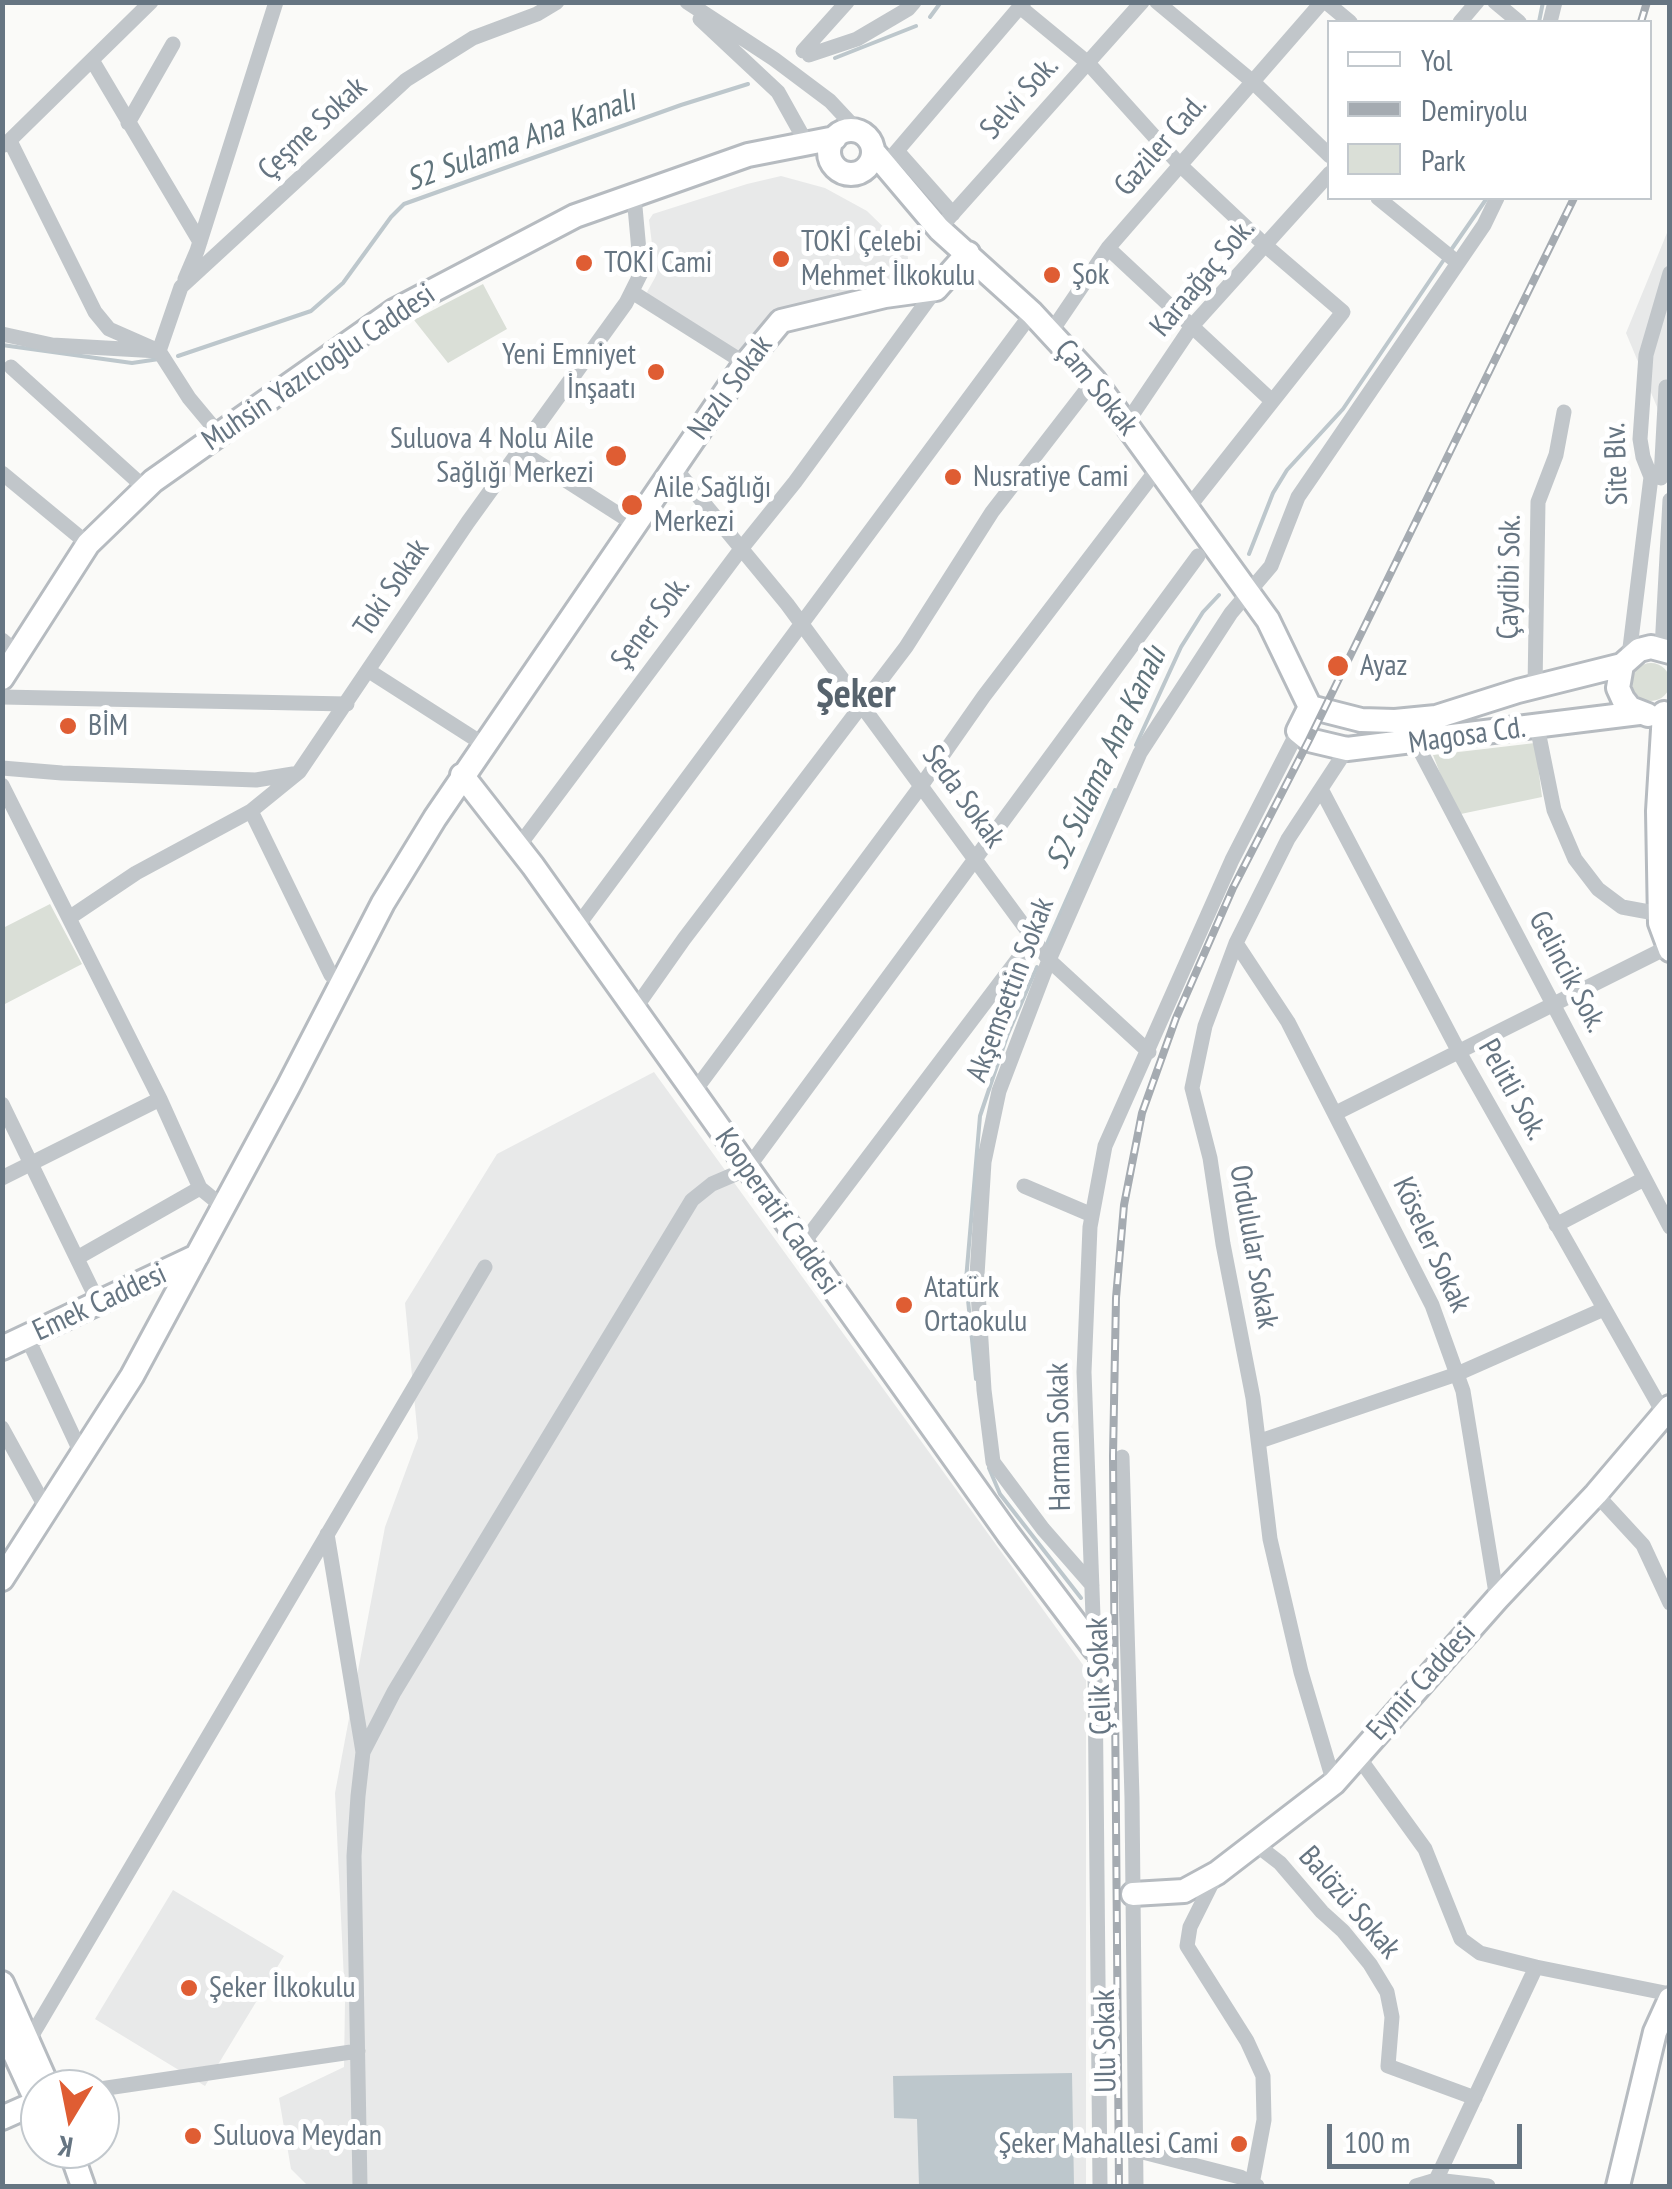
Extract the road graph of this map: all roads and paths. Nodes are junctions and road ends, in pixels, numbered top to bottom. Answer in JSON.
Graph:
{"nodes":[{"id":1,"x":151,"y":2,"type":"edge"},
{"id":2,"x":276,"y":2,"type":"edge"},
{"id":3,"x":557,"y":2,"type":"edge"},
{"id":4,"x":685,"y":2,"type":"edge"},
{"id":5,"x":847,"y":2,"type":"edge"},
{"id":6,"x":914,"y":2,"type":"edge"},
{"id":7,"x":1142,"y":2,"type":"edge"},
{"id":8,"x":1158,"y":2,"type":"edge"},
{"id":9,"x":1324,"y":2,"type":"edge"},
{"id":10,"x":1494,"y":2,"type":"edge"},
{"id":11,"x":1022,"y":5,"type":"edge"},
{"id":12,"x":1347,"y":20,"type":"edge"},
{"id":13,"x":1516,"y":20,"type":"edge"},
{"id":14,"x":173,"y":44,"type":"dead end"},
{"id":15,"x":92,"y":60,"type":"junction"},
{"id":16,"x":1088,"y":63,"type":"junction"},
{"id":17,"x":1253,"y":82,"type":"junction"},
{"id":18,"x":128,"y":123,"type":"junction"},
{"id":19,"x":835,"y":138,"type":"junction"},
{"id":20,"x":6,"y":144,"type":"edge"},
{"id":21,"x":806,"y":144,"type":"junction"},
{"id":22,"x":879,"y":150,"type":"junction"},
{"id":23,"x":1327,"y":153,"type":"edge"},
{"id":24,"x":1180,"y":165,"type":"junction"},
{"id":25,"x":1327,"y":177,"type":"edge"},
{"id":26,"x":634,"y":196,"type":"junction"},
{"id":27,"x":1380,"y":200,"type":"edge"},
{"id":28,"x":1496,"y":200,"type":"edge"},
{"id":29,"x":946,"y":222,"type":"junction"},
{"id":30,"x":200,"y":242,"type":"junction"},
{"id":31,"x":1266,"y":246,"type":"junction"},
{"id":32,"x":1108,"y":248,"type":"junction"},
{"id":33,"x":968,"y":254,"type":"junction"},
{"id":34,"x":1458,"y":263,"type":"junction"},
{"id":35,"x":1670,"y":273,"type":"edge"},
{"id":36,"x":181,"y":287,"type":"junction"},
{"id":37,"x":936,"y":289,"type":"junction"},
{"id":38,"x":632,"y":292,"type":"junction"},
{"id":39,"x":1032,"y":313,"type":"junction"},
{"id":40,"x":1192,"y":326,"type":"junction"},
{"id":41,"x":1051,"y":332,"type":"junction"},
{"id":42,"x":2,"y":334,"type":"edge"},
{"id":43,"x":158,"y":350,"type":"junction"},
{"id":44,"x":746,"y":364,"type":"junction"},
{"id":45,"x":11,"y":368,"type":"dead end"},
{"id":46,"x":1094,"y":380,"type":"junction"},
{"id":47,"x":1666,"y":387,"type":"dead end"},
{"id":48,"x":1272,"y":401,"type":"junction"},
{"id":49,"x":1564,"y":412,"type":"dead end"},
{"id":50,"x":1126,"y":424,"type":"junction"},
{"id":51,"x":220,"y":434,"type":"junction"},
{"id":52,"x":520,"y":450,"type":"junction"},
{"id":53,"x":674,"y":467,"type":"junction"},
{"id":54,"x":1158,"y":468,"type":"junction"},
{"id":55,"x":2,"y":474,"type":"edge"},
{"id":56,"x":1660,"y":478,"type":"edge"},
{"id":57,"x":146,"y":489,"type":"junction"},
{"id":58,"x":1670,"y":500,"type":"edge"},
{"id":59,"x":1188,"y":508,"type":"junction"},
{"id":60,"x":634,"y":524,"type":"junction"},
{"id":61,"x":88,"y":544,"type":"junction"},
{"id":62,"x":741,"y":548,"type":"junction"},
{"id":63,"x":1198,"y":556,"type":"dead end"},
{"id":64,"x":1248,"y":593,"type":"junction"},
{"id":65,"x":802,"y":625,"type":"junction"},
{"id":66,"x":10,"y":647,"type":"edge"},
{"id":67,"x":1667,"y":650,"type":"edge"},
{"id":68,"x":1625,"y":661,"type":"junction"},
{"id":69,"x":369,"y":671,"type":"junction"},
{"id":70,"x":2,"y":678,"type":"edge"},
{"id":71,"x":1535,"y":687,"type":"junction"},
{"id":72,"x":2,"y":696,"type":"edge"},
{"id":73,"x":347,"y":704,"type":"junction"},
{"id":74,"x":861,"y":706,"type":"junction"},
{"id":75,"x":1310,"y":707,"type":"junction"},
{"id":76,"x":1639,"y":712,"type":"junction"},
{"id":77,"x":1667,"y":712,"type":"edge"},
{"id":78,"x":1537,"y":726,"type":"junction"},
{"id":79,"x":1298,"y":731,"type":"junction"},
{"id":80,"x":1416,"y":742,"type":"junction"},
{"id":81,"x":483,"y":744,"type":"junction"},
{"id":82,"x":1347,"y":749,"type":"junction"},
{"id":83,"x":2,"y":768,"type":"edge"},
{"id":84,"x":299,"y":772,"type":"junction"},
{"id":85,"x":462,"y":775,"type":"junction"},
{"id":86,"x":2,"y":785,"type":"edge"},
{"id":87,"x":921,"y":786,"type":"junction"},
{"id":88,"x":1320,"y":789,"type":"junction"},
{"id":89,"x":251,"y":811,"type":"junction"},
{"id":90,"x":518,"y":847,"type":"junction"},
{"id":91,"x":976,"y":860,"type":"junction"},
{"id":92,"x":1664,"y":870,"type":"edge"},
{"id":93,"x":1660,"y":914,"type":"junction"},
{"id":94,"x":69,"y":918,"type":"junction"},
{"id":95,"x":576,"y":928,"type":"junction"},
{"id":96,"x":1032,"y":939,"type":"junction"},
{"id":97,"x":1236,"y":943,"type":"junction"},
{"id":98,"x":1669,"y":948,"type":"edge"},
{"id":99,"x":1049,"y":960,"type":"junction"},
{"id":100,"x":342,"y":982,"type":"junction"},
{"id":101,"x":1553,"y":1005,"type":"junction"},
{"id":102,"x":634,"y":1010,"type":"junction"},
{"id":103,"x":1149,"y":1052,"type":"junction"},
{"id":104,"x":1459,"y":1052,"type":"junction"},
{"id":105,"x":693,"y":1092,"type":"junction"},
{"id":106,"x":160,"y":1099,"type":"junction"},
{"id":107,"x":2,"y":1104,"type":"edge"},
{"id":108,"x":1336,"y":1113,"type":"junction"},
{"id":109,"x":31,"y":1163,"type":"junction"},
{"id":110,"x":747,"y":1170,"type":"junction"},
{"id":111,"x":2,"y":1178,"type":"edge"},
{"id":112,"x":1644,"y":1179,"type":"junction"},
{"id":113,"x":1024,"y":1186,"type":"dead end"},
{"id":114,"x":200,"y":1188,"type":"junction"},
{"id":115,"x":222,"y":1206,"type":"junction"},
{"id":116,"x":1092,"y":1215,"type":"junction"},
{"id":117,"x":1556,"y":1225,"type":"junction"},
{"id":118,"x":1670,"y":1227,"type":"edge"},
{"id":119,"x":801,"y":1246,"type":"junction"},
{"id":120,"x":197,"y":1256,"type":"junction"},
{"id":121,"x":77,"y":1258,"type":"junction"},
{"id":122,"x":486,"y":1267,"type":"dead end"},
{"id":123,"x":99,"y":1304,"type":"junction"},
{"id":124,"x":1604,"y":1309,"type":"junction"},
{"id":125,"x":26,"y":1338,"type":"junction"},
{"id":126,"x":2,"y":1348,"type":"edge"},
{"id":127,"x":1457,"y":1374,"type":"junction"},
{"id":128,"x":1666,"y":1411,"type":"edge"},
{"id":129,"x":2,"y":1428,"type":"edge"},
{"id":130,"x":1260,"y":1441,"type":"junction"},
{"id":131,"x":82,"y":1454,"type":"junction"},
{"id":132,"x":1122,"y":1457,"type":"dead end"},
{"id":133,"x":1596,"y":1494,"type":"junction"},
{"id":134,"x":47,"y":1510,"type":"junction"},
{"id":135,"x":327,"y":1534,"type":"junction"},
{"id":136,"x":2,"y":1579,"type":"edge"},
{"id":137,"x":1092,"y":1585,"type":"junction"},
{"id":138,"x":1497,"y":1599,"type":"junction"},
{"id":139,"x":1670,"y":1603,"type":"edge"},
{"id":140,"x":1094,"y":1648,"type":"junction"},
{"id":141,"x":363,"y":1752,"type":"junction"},
{"id":142,"x":1357,"y":1755,"type":"junction"},
{"id":143,"x":1334,"y":1783,"type":"junction"},
{"id":144,"x":1254,"y":1843,"type":"junction"},
{"id":145,"x":1217,"y":1873,"type":"junction"},
{"id":146,"x":1133,"y":1894,"type":"junction"},
{"id":147,"x":1536,"y":1967,"type":"junction"},
{"id":148,"x":2,"y":1983,"type":"edge"},
{"id":149,"x":1670,"y":1996,"type":"edge"},
{"id":150,"x":2,"y":2026,"type":"edge"},
{"id":151,"x":28,"y":2042,"type":"junction"},
{"id":152,"x":358,"y":2050,"type":"junction"},
{"id":153,"x":25,"y":2069,"type":"edge"},
{"id":154,"x":35,"y":2069,"type":"edge"},
{"id":155,"x":120,"y":2086,"type":"edge"},
{"id":156,"x":1474,"y":2098,"type":"junction"},
{"id":157,"x":1136,"y":2150,"type":"junction"},
{"id":158,"x":1436,"y":2183,"type":"edge"},
{"id":159,"x":360,"y":2186,"type":"edge"},
{"id":160,"x":1100,"y":2186,"type":"edge"},
{"id":161,"x":1136,"y":2186,"type":"edge"},
{"id":162,"x":1255,"y":2186,"type":"edge"},
{"id":163,"x":1416,"y":2186,"type":"edge"},
{"id":164,"x":1488,"y":2186,"type":"edge"},
{"id":165,"x":1618,"y":2186,"type":"edge"}],
"edges":[{"from":1,"to":15,"type":"street"},
{"from":2,"to":30,"type":"street"},
{"from":3,"to":36,"type":"street","name":"Çeşme Sokak"},
{"from":4,"to":21,"type":"street"},
{"from":4,"to":22,"type":"street"},
{"from":5,"to":6,"type":"street"},
{"from":7,"to":16,"type":"street","name":"Selvi Sok."},
{"from":8,"to":17,"type":"street"},
{"from":9,"to":12,"type":"street"},
{"from":9,"to":17,"type":"street","name":"Gaziler Cad."},
{"from":10,"to":13,"type":"street"},
{"from":11,"to":16,"type":"street"},
{"from":11,"to":22,"type":"street"},
{"from":14,"to":18,"type":"street"},
{"from":15,"to":18,"type":"street"},
{"from":15,"to":20,"type":"street"},
{"from":16,"to":24,"type":"street"},
{"from":16,"to":29,"type":"street","name":"Selvi Sok."},
{"from":17,"to":23,"type":"street"},
{"from":17,"to":24,"type":"street","name":"Gaziler Cad."},
{"from":18,"to":30,"type":"street"},
{"from":19,"to":21,"type":"street","name":"Muhsin Yazıcıoğlu Caddesi"},
{"from":19,"to":22,"type":"street"},
{"from":19,"to":22,"type":"street"},
{"from":20,"to":43,"type":"street"},
{"from":21,"to":26,"type":"street","name":"Muhsin Yazıcıoğlu Caddesi"},
{"from":22,"to":29,"type":"street","name":"Çam Sokak"},
{"from":24,"to":31,"type":"street"},
{"from":24,"to":32,"type":"street","name":"Gaziler Cad."},
{"from":25,"to":31,"type":"street","name":"Karaağaç Sok."},
{"from":26,"to":38,"type":"street","name":"Toki Sokak"},
{"from":26,"to":51,"type":"street","name":"Muhsin Yazıcıoğlu Caddesi"},
{"from":27,"to":34,"type":"street"},
{"from":28,"to":34,"type":"street","name":"Akşemsettin Sokak"},
{"from":29,"to":33,"type":"street","name":"Çam Sokak"},
{"from":30,"to":36,"type":"street"},
{"from":31,"to":40,"type":"street","name":"Karaağaç Sok."},
{"from":31,"to":48,"type":"street"},
{"from":32,"to":40,"type":"street"},
{"from":32,"to":41,"type":"street","name":"Gaziler Cad."},
{"from":33,"to":37,"type":"street"},
{"from":33,"to":39,"type":"street","name":"Çam Sokak"},
{"from":34,"to":64,"type":"street","name":"Akşemsettin Sokak"},
{"from":35,"to":56,"type":"street","name":"Site Blv."},
{"from":36,"to":43,"type":"street","name":"Çeşme Sokak"},
{"from":37,"to":44,"type":"street","name":"Nazlı Sokak"},
{"from":37,"to":62,"type":"street","name":"Şener Sok."},
{"from":38,"to":44,"type":"street"},
{"from":38,"to":52,"type":"street","name":"Toki Sokak"},
{"from":39,"to":41,"type":"street","name":"Çam Sokak"},
{"from":39,"to":65,"type":"street"},
{"from":40,"to":48,"type":"street"},
{"from":40,"to":50,"type":"street","name":"Karaağaç Sok."},
{"from":41,"to":46,"type":"street","name":"Çam Sokak"},
{"from":42,"to":43,"type":"street"},
{"from":43,"to":51,"type":"street"},
{"from":44,"to":53,"type":"street","name":"Nazlı Sokak"},
{"from":45,"to":57,"type":"street"},
{"from":46,"to":50,"type":"street","name":"Çam Sokak"},
{"from":46,"to":74,"type":"street"},
{"from":47,"to":56,"type":"street"},
{"from":48,"to":59,"type":"street"},
{"from":49,"to":71,"type":"street","name":"Çaydibi Sok."},
{"from":50,"to":54,"type":"street","name":"Çam Sokak"},
{"from":51,"to":57,"type":"street","name":"Muhsin Yazıcıoğlu Caddesi"},
{"from":52,"to":60,"type":"street"},
{"from":52,"to":69,"type":"street","name":"Toki Sokak"},
{"from":53,"to":60,"type":"street","name":"Nazlı Sokak"},
{"from":53,"to":62,"type":"street","name":"Seda Sokak"},
{"from":54,"to":59,"type":"street","name":"Çam Sokak"},
{"from":54,"to":87,"type":"street"},
{"from":55,"to":61,"type":"street"},
{"from":56,"to":68,"type":"street","name":"Site Blv."},
{"from":57,"to":61,"type":"street","name":"Muhsin Yazıcıoğlu Caddesi"},
{"from":58,"to":67,"type":"street","name":"Site Blv."},
{"from":59,"to":64,"type":"street","name":"Çam Sokak"},
{"from":60,"to":81,"type":"street","name":"Nazlı Sokak"},
{"from":61,"to":66,"type":"street","name":"Muhsin Yazıcıoğlu Caddesi"},
{"from":62,"to":65,"type":"street","name":"Seda Sokak"},
{"from":62,"to":90,"type":"street","name":"Şener Sok."},
{"from":63,"to":91,"type":"street"},
{"from":64,"to":75,"type":"street","name":"Çam Sokak"},
{"from":64,"to":99,"type":"street","name":"Akşemsettin Sokak"},
{"from":65,"to":74,"type":"street","name":"Seda Sokak"},
{"from":65,"to":95,"type":"street"},
{"from":66,"to":70,"type":"street","name":"Muhsin Yazıcıoğlu Caddesi"},
{"from":67,"to":68,"type":"street","name":"Magosa Cd."},
{"from":68,"to":71,"type":"street","name":"Magosa Cd."},
{"from":68,"to":76,"type":"street"},
{"from":69,"to":73,"type":"street","name":"Toki Sokak"},
{"from":69,"to":81,"type":"street"},
{"from":71,"to":75,"type":"street","name":"Magosa Cd."},
{"from":72,"to":73,"type":"street"},
{"from":73,"to":84,"type":"street","name":"Toki Sokak"},
{"from":74,"to":87,"type":"street","name":"Seda Sokak"},
{"from":74,"to":102,"type":"street"},
{"from":75,"to":79,"type":"street"},
{"from":76,"to":77,"type":"street","name":"Magosa Cd."},
{"from":76,"to":78,"type":"street","name":"Magosa Cd."},
{"from":77,"to":92,"type":"street"},
{"from":78,"to":80,"type":"street","name":"Magosa Cd."},
{"from":78,"to":93,"type":"street"},
{"from":79,"to":82,"type":"street","name":"Magosa Cd."},
{"from":79,"to":103,"type":"street","name":"Harman Sokak"},
{"from":80,"to":82,"type":"street","name":"Magosa Cd."},
{"from":80,"to":101,"type":"street","name":"Gelincik Sok."},
{"from":81,"to":85,"type":"street","name":"Nazlı Sokak"},
{"from":82,"to":88,"type":"street","name":"Ordulular Sokak"},
{"from":83,"to":84,"type":"street"},
{"from":84,"to":89,"type":"street","name":"Toki Sokak"},
{"from":85,"to":90,"type":"street","name":"Kooperatif Caddesi"},
{"from":85,"to":100,"type":"street","name":"Nazlı Sokak"},
{"from":86,"to":94,"type":"street"},
{"from":87,"to":91,"type":"street","name":"Seda Sokak"},
{"from":87,"to":105,"type":"street"},
{"from":88,"to":97,"type":"street","name":"Ordulular Sokak"},
{"from":88,"to":104,"type":"street","name":"Pelitli Sok."},
{"from":89,"to":94,"type":"street","name":"Toki Sokak"},
{"from":89,"to":100,"type":"street"},
{"from":90,"to":95,"type":"street","name":"Kooperatif Caddesi"},
{"from":91,"to":96,"type":"street","name":"Seda Sokak"},
{"from":91,"to":110,"type":"street"},
{"from":92,"to":93,"type":"street"},
{"from":93,"to":98,"type":"street"},
{"from":94,"to":106,"type":"street"},
{"from":95,"to":102,"type":"street","name":"Kooperatif Caddesi"},
{"from":96,"to":99,"type":"street","name":"Seda Sokak"},
{"from":96,"to":119,"type":"street"},
{"from":97,"to":108,"type":"street","name":"Köseler Sokak"},
{"from":97,"to":130,"type":"street","name":"Ordulular Sokak"},
{"from":98,"to":101,"type":"street"},
{"from":99,"to":103,"type":"street","name":"Seda Sokak"},
{"from":99,"to":137,"type":"street","name":"Akşemsettin Sokak"},
{"from":100,"to":115,"type":"street","name":"Nazlı Sokak"},
{"from":101,"to":104,"type":"street"},
{"from":101,"to":112,"type":"street","name":"Gelincik Sok."},
{"from":102,"to":105,"type":"street","name":"Kooperatif Caddesi"},
{"from":103,"to":116,"type":"street","name":"Harman Sokak"},
{"from":104,"to":108,"type":"street"},
{"from":104,"to":117,"type":"street","name":"Pelitli Sok."},
{"from":105,"to":110,"type":"street","name":"Kooperatif Caddesi"},
{"from":106,"to":109,"type":"street"},
{"from":106,"to":114,"type":"street"},
{"from":107,"to":109,"type":"street"},
{"from":108,"to":127,"type":"street","name":"Köseler Sokak"},
{"from":109,"to":111,"type":"street"},
{"from":109,"to":121,"type":"street"},
{"from":110,"to":119,"type":"street","name":"Kooperatif Caddesi"},
{"from":110,"to":141,"type":"street"},
{"from":112,"to":117,"type":"street"},
{"from":112,"to":118,"type":"street","name":"Gelincik Sok."},
{"from":113,"to":116,"type":"street"},
{"from":114,"to":115,"type":"street"},
{"from":114,"to":121,"type":"street"},
{"from":115,"to":120,"type":"street","name":"Nazlı Sokak"},
{"from":116,"to":137,"type":"street","name":"Harman Sokak"},
{"from":117,"to":124,"type":"street","name":"Pelitli Sok."},
{"from":119,"to":140,"type":"street","name":"Kooperatif Caddesi"},
{"from":120,"to":123,"type":"street","name":"Emek Caddesi"},
{"from":120,"to":131,"type":"street","name":"Nazlı Sokak"},
{"from":121,"to":123,"type":"street"},
{"from":122,"to":135,"type":"street"},
{"from":123,"to":125,"type":"street","name":"Emek Caddesi"},
{"from":124,"to":127,"type":"street"},
{"from":124,"to":128,"type":"street","name":"Pelitli Sok."},
{"from":125,"to":126,"type":"street","name":"Emek Caddesi"},
{"from":125,"to":131,"type":"street"},
{"from":127,"to":130,"type":"street"},
{"from":127,"to":138,"type":"street","name":"Köseler Sokak"},
{"from":128,"to":133,"type":"street","name":"Eymir Caddesi"},
{"from":129,"to":134,"type":"street"},
{"from":130,"to":143,"type":"street","name":"Ordulular Sokak"},
{"from":131,"to":134,"type":"street","name":"Nazlı Sokak"},
{"from":132,"to":146,"type":"street","name":"Çelik Sokak"},
{"from":133,"to":138,"type":"street","name":"Eymir Caddesi"},
{"from":133,"to":139,"type":"street"},
{"from":134,"to":136,"type":"street","name":"Nazlı Sokak"},
{"from":135,"to":141,"type":"street"},
{"from":135,"to":151,"type":"street"},
{"from":137,"to":140,"type":"street","name":"Harman Sokak"},
{"from":138,"to":142,"type":"street","name":"Eymir Caddesi"},
{"from":140,"to":160,"type":"street","name":"Harman Sokak"},
{"from":141,"to":152,"type":"street"},
{"from":142,"to":143,"type":"street","name":"Eymir Caddesi"},
{"from":142,"to":147,"type":"street"},
{"from":143,"to":144,"type":"street","name":"Eymir Caddesi"},
{"from":144,"to":145,"type":"street","name":"Eymir Caddesi"},
{"from":144,"to":156,"type":"street","name":"Balözü Sokak"},
{"from":145,"to":146,"type":"street","name":"Eymir Caddesi"},
{"from":145,"to":162,"type":"street"},
{"from":146,"to":157,"type":"street","name":"Ulu Sokak"},
{"from":147,"to":149,"type":"street"},
{"from":147,"to":156,"type":"street"},
{"from":148,"to":151,"type":"street"},
{"from":149,"to":165,"type":"street"},
{"from":150,"to":153,"type":"street"},
{"from":151,"to":154,"type":"street"},
{"from":152,"to":155,"type":"street"},
{"from":152,"to":159,"type":"street"},
{"from":156,"to":158,"type":"street"},
{"from":157,"to":161,"type":"street","name":"Ulu Sokak"},
{"from":157,"to":162,"type":"street"},
{"from":158,"to":163,"type":"street"},
{"from":158,"to":164,"type":"street"}]}
